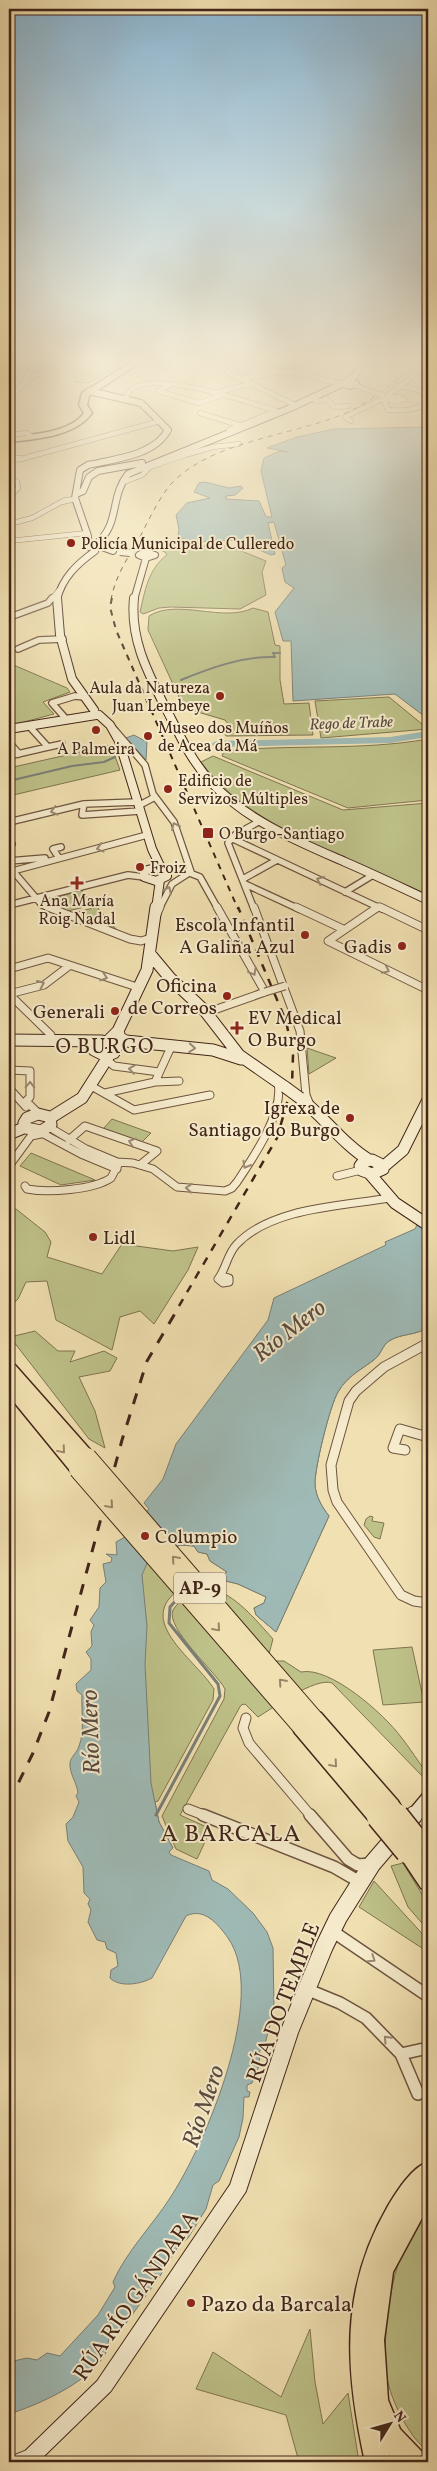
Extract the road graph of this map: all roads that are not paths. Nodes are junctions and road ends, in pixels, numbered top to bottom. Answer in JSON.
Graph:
{"nodes":[{"id":1,"x":79,"y":473,"type":"edge"},
{"id":2,"x":95,"y":473,"type":"edge"},
{"id":3,"x":129,"y":473,"type":"edge"},
{"id":4,"x":137,"y":473,"type":"edge"},
{"id":5,"x":137,"y":473,"type":"edge"},
{"id":6,"x":9,"y":475,"type":"edge"},
{"id":7,"x":133,"y":475,"type":"junction"},
{"id":8,"x":123,"y":482,"type":"junction"},
{"id":9,"x":9,"y":497,"type":"edge"},
{"id":10,"x":76,"y":497,"type":"junction"},
{"id":11,"x":62,"y":502,"type":"junction"},
{"id":12,"x":79,"y":508,"type":"junction"},
{"id":13,"x":84,"y":522,"type":"junction"},
{"id":14,"x":9,"y":524,"type":"edge"},
{"id":15,"x":70,"y":534,"type":"junction"},
{"id":16,"x":9,"y":541,"type":"edge"},
{"id":17,"x":93,"y":545,"type":"junction"},
{"id":18,"x":59,"y":590,"type":"junction"},
{"id":19,"x":48,"y":605,"type":"junction"},
{"id":20,"x":57,"y":607,"type":"junction"},
{"id":21,"x":9,"y":621,"type":"edge"},
{"id":22,"x":63,"y":639,"type":"junction"},
{"id":23,"x":18,"y":648,"type":"dead end"},
{"id":24,"x":82,"y":696,"type":"junction"},
{"id":25,"x":98,"y":712,"type":"junction"},
{"id":26,"x":69,"y":719,"type":"junction"},
{"id":27,"x":110,"y":725,"type":"junction"},
{"id":28,"x":30,"y":726,"type":"junction"},
{"id":29,"x":9,"y":729,"type":"edge"},
{"id":30,"x":9,"y":742,"type":"edge"},
{"id":31,"x":62,"y":744,"type":"dead end"},
{"id":32,"x":48,"y":747,"type":"junction"},
{"id":33,"x":19,"y":754,"type":"junction"},
{"id":34,"x":9,"y":756,"type":"edge"},
{"id":35,"x":154,"y":797,"type":"junction"},
{"id":36,"x":84,"y":804,"type":"junction"},
{"id":37,"x":138,"y":804,"type":"junction"},
{"id":38,"x":260,"y":821,"type":"junction"},
{"id":39,"x":9,"y":822,"type":"edge"},
{"id":40,"x":147,"y":835,"type":"junction"},
{"id":41,"x":231,"y":838,"type":"junction"},
{"id":42,"x":60,"y":847,"type":"dead end"},
{"id":43,"x":59,"y":858,"type":"junction"},
{"id":44,"x":277,"y":860,"type":"junction"},
{"id":45,"x":9,"y":861,"type":"edge"},
{"id":46,"x":188,"y":864,"type":"junction"},
{"id":47,"x":182,"y":870,"type":"junction"},
{"id":48,"x":11,"y":871,"type":"edge"},
{"id":49,"x":191,"y":872,"type":"junction"},
{"id":50,"x":155,"y":875,"type":"junction"},
{"id":51,"x":373,"y":875,"type":"junction"},
{"id":52,"x":244,"y":882,"type":"junction"},
{"id":53,"x":345,"y":892,"type":"junction"},
{"id":54,"x":36,"y":898,"type":"junction"},
{"id":55,"x":428,"y":900,"type":"edge"},
{"id":56,"x":9,"y":905,"type":"edge"},
{"id":57,"x":379,"y":907,"type":"junction"},
{"id":58,"x":155,"y":918,"type":"junction"},
{"id":59,"x":343,"y":929,"type":"junction"},
{"id":60,"x":428,"y":930,"type":"edge"},
{"id":61,"x":151,"y":938,"type":"junction"},
{"id":62,"x":150,"y":954,"type":"junction"},
{"id":63,"x":68,"y":966,"type":"junction"},
{"id":64,"x":9,"y":969,"type":"edge"},
{"id":65,"x":170,"y":978,"type":"junction"},
{"id":66,"x":142,"y":983,"type":"junction"},
{"id":67,"x":285,"y":986,"type":"junction"},
{"id":68,"x":428,"y":990,"type":"edge"},
{"id":69,"x":265,"y":992,"type":"junction"},
{"id":70,"x":9,"y":994,"type":"edge"},
{"id":71,"x":205,"y":1011,"type":"junction"},
{"id":72,"x":118,"y":1031,"type":"junction"},
{"id":73,"x":224,"y":1038,"type":"junction"},
{"id":74,"x":9,"y":1040,"type":"edge"},
{"id":75,"x":51,"y":1041,"type":"junction"},
{"id":76,"x":136,"y":1042,"type":"junction"},
{"id":77,"x":100,"y":1046,"type":"junction"},
{"id":78,"x":171,"y":1047,"type":"junction"},
{"id":79,"x":213,"y":1050,"type":"junction"},
{"id":80,"x":109,"y":1058,"type":"junction"},
{"id":81,"x":247,"y":1062,"type":"junction"},
{"id":82,"x":9,"y":1070,"type":"edge"},
{"id":83,"x":159,"y":1072,"type":"junction"},
{"id":84,"x":179,"y":1081,"type":"dead end"},
{"id":85,"x":155,"y":1082,"type":"junction"},
{"id":86,"x":282,"y":1085,"type":"junction"},
{"id":87,"x":93,"y":1087,"type":"junction"},
{"id":88,"x":9,"y":1088,"type":"edge"},
{"id":89,"x":105,"y":1093,"type":"junction"},
{"id":90,"x":210,"y":1095,"type":"dead end"},
{"id":91,"x":428,"y":1100,"type":"edge"},
{"id":92,"x":310,"y":1107,"type":"junction"},
{"id":93,"x":37,"y":1126,"type":"junction"},
{"id":94,"x":9,"y":1134,"type":"edge"},
{"id":95,"x":68,"y":1140,"type":"junction"},
{"id":96,"x":140,"y":1165,"type":"junction"},
{"id":97,"x":9,"y":1166,"type":"edge"},
{"id":98,"x":118,"y":1166,"type":"junction"},
{"id":99,"x":372,"y":1167,"type":"junction"},
{"id":100,"x":337,"y":1176,"type":"dead end"},
{"id":101,"x":25,"y":1186,"type":"dead end"},
{"id":102,"x":390,"y":1198,"type":"junction"},
{"id":103,"x":411,"y":1214,"type":"junction"},
{"id":104,"x":428,"y":1225,"type":"edge"},
{"id":105,"x":222,"y":1276,"type":"dead end"},
{"id":106,"x":428,"y":1343,"type":"edge"},
{"id":107,"x":9,"y":1369,"type":"edge"},
{"id":108,"x":9,"y":1385,"type":"edge"},
{"id":109,"x":428,"y":1437,"type":"edge"},
{"id":110,"x":405,"y":1450,"type":"dead end"},
{"id":111,"x":82,"y":1463,"type":"junction"},
{"id":112,"x":428,"y":1603,"type":"edge"},
{"id":113,"x":246,"y":1718,"type":"dead end"},
{"id":114,"x":428,"y":1798,"type":"edge"},
{"id":115,"x":188,"y":1809,"type":"dead end"},
{"id":116,"x":421,"y":1851,"type":"edge"},
{"id":117,"x":348,"y":1860,"type":"junction"},
{"id":118,"x":372,"y":1864,"type":"junction"},
{"id":119,"x":334,"y":1867,"type":"junction"},
{"id":120,"x":428,"y":1881,"type":"edge"},
{"id":121,"x":360,"y":1882,"type":"junction"},
{"id":122,"x":332,"y":1932,"type":"junction"},
{"id":123,"x":306,"y":1989,"type":"junction"},
{"id":124,"x":428,"y":1996,"type":"edge"},
{"id":125,"x":428,"y":2048,"type":"edge"},
{"id":126,"x":401,"y":2054,"type":"junction"},
{"id":127,"x":418,"y":2094,"type":"dead end"},
{"id":128,"x":428,"y":2173,"type":"edge"},
{"id":129,"x":238,"y":2188,"type":"joint"},
{"id":130,"x":428,"y":2192,"type":"edge"},
{"id":131,"x":27,"y":2461,"type":"edge"},
{"id":132,"x":378,"y":2462,"type":"edge"},
{"id":133,"x":414,"y":2462,"type":"edge"}],
"edges":[{"from":1,"to":10,"type":"main road"},
{"from":2,"to":10,"type":"main road"},
{"from":3,"to":8,"type":"main road"},
{"from":4,"to":7,"type":"main road"},
{"from":5,"to":7,"type":"street"},
{"from":6,"to":9,"type":"street"},
{"from":7,"to":8,"type":"main road"},
{"from":8,"to":17,"type":"main road"},
{"from":8,"to":17,"type":"main road"},
{"from":10,"to":11,"type":"street"},
{"from":10,"to":12,"type":"main road"},
{"from":11,"to":12,"type":"street"},
{"from":11,"to":14,"type":"street"},
{"from":12,"to":13,"type":"main road"},
{"from":13,"to":15,"type":"street"},
{"from":13,"to":17,"type":"main road"},
{"from":15,"to":16,"type":"street"},
{"from":15,"to":17,"type":"street"},
{"from":17,"to":18,"type":"main road"},
{"from":17,"to":38,"type":"main road","bridge":true},
{"from":18,"to":19,"type":"street"},
{"from":18,"to":20,"type":"main road"},
{"from":19,"to":20,"type":"street"},
{"from":19,"to":21,"type":"street"},
{"from":20,"to":22,"type":"main road"},
{"from":22,"to":23,"type":"street"},
{"from":22,"to":24,"type":"main road"},
{"from":24,"to":25,"type":"main road"},
{"from":24,"to":26,"type":"street"},
{"from":25,"to":26,"type":"main road"},
{"from":25,"to":27,"type":"main road"},
{"from":26,"to":28,"type":"main road"},
{"from":27,"to":35,"type":"street"},
{"from":27,"to":37,"type":"main road"},
{"from":28,"to":29,"type":"main road"},
{"from":28,"to":32,"type":"street"},
{"from":30,"to":33,"type":"street"},
{"from":31,"to":32,"type":"street"},
{"from":32,"to":33,"type":"street"},
{"from":33,"to":34,"type":"street"},
{"from":35,"to":37,"type":"street"},
{"from":46,"to":35,"type":"street","one_way":true},
{"from":36,"to":37,"type":"street"},
{"from":36,"to":37,"type":"street"},
{"from":36,"to":39,"type":"street","one_way":true},
{"from":37,"to":40,"type":"main road"},
{"from":38,"to":41,"type":"street"},
{"from":38,"to":51,"type":"main road"},
{"from":40,"to":43,"type":"street","one_way":true},
{"from":40,"to":50,"type":"main road"},
{"from":41,"to":44,"type":"street"},
{"from":41,"to":52,"type":"street"},
{"from":42,"to":43,"type":"street"},
{"from":43,"to":45,"type":"street"},
{"from":43,"to":48,"type":"street"},
{"from":44,"to":52,"type":"street"},
{"from":53,"to":44,"type":"street","one_way":true},
{"from":46,"to":47,"type":"street"},
{"from":46,"to":49,"type":"street"},
{"from":47,"to":49,"type":"street"},
{"from":47,"to":50,"type":"street"},
{"from":48,"to":54,"type":"street"},
{"from":58,"to":49,"type":"street","one_way":true},
{"from":49,"to":69,"type":"street","one_way":true},
{"from":50,"to":54,"type":"street"},
{"from":50,"to":58,"type":"main road"},
{"from":51,"to":53,"type":"street"},
{"from":51,"to":55,"type":"main road"},
{"from":52,"to":59,"type":"street"},
{"from":52,"to":67,"type":"street"},
{"from":53,"to":57,"type":"street"},
{"from":54,"to":56,"type":"street"},
{"from":54,"to":61,"type":"street"},
{"from":57,"to":59,"type":"street"},
{"from":57,"to":60,"type":"street"},
{"from":58,"to":61,"type":"main road"},
{"from":59,"to":68,"type":"street","one_way":true},
{"from":61,"to":62,"type":"main road"},
{"from":62,"to":65,"type":"main road"},
{"from":62,"to":66,"type":"main road"},
{"from":63,"to":64,"type":"street"},
{"from":63,"to":66,"type":"street","one_way":true},
{"from":70,"to":63,"type":"street","one_way":true},
{"from":65,"to":66,"type":"main road"},
{"from":65,"to":71,"type":"main road"},
{"from":66,"to":72,"type":"main road"},
{"from":67,"to":69,"type":"street","bridge":true},
{"from":67,"to":92,"type":"street"},
{"from":69,"to":71,"type":"street"},
{"from":70,"to":75,"type":"street"},
{"from":71,"to":73,"type":"main road"},
{"from":72,"to":76,"type":"main road"},
{"from":72,"to":77,"type":"main road"},
{"from":73,"to":79,"type":"main road"},
{"from":73,"to":81,"type":"main road"},
{"from":74,"to":75,"type":"main road"},
{"from":75,"to":77,"type":"main road"},
{"from":76,"to":78,"type":"main road"},
{"from":76,"to":80,"type":"main road"},
{"from":77,"to":80,"type":"main road"},
{"from":77,"to":80,"type":"main road"},
{"from":78,"to":79,"type":"main road","one_way":true},
{"from":78,"to":83,"type":"street"},
{"from":79,"to":81,"type":"main road"},
{"from":83,"to":80,"type":"street","one_way":true},
{"from":80,"to":87,"type":"main road"},
{"from":81,"to":86,"type":"main road"},
{"from":93,"to":82,"type":"street","one_way":true},
{"from":83,"to":85,"type":"street"},
{"from":84,"to":85,"type":"street"},
{"from":85,"to":89,"type":"street"},
{"from":86,"to":92,"type":"main road","bridge":true},
{"from":86,"to":96,"type":"street","one_way":true},
{"from":87,"to":89,"type":"street"},
{"from":87,"to":93,"type":"main road"},
{"from":88,"to":93,"type":"street"},
{"from":89,"to":90,"type":"street"},
{"from":91,"to":99,"type":"main road"},
{"from":92,"to":99,"type":"main road"},
{"from":93,"to":94,"type":"main road"},
{"from":93,"to":95,"type":"street"},
{"from":93,"to":97,"type":"street"},
{"from":93,"to":98,"type":"street"},
{"from":96,"to":95,"type":"street","one_way":true},
{"from":95,"to":98,"type":"street"},
{"from":96,"to":98,"type":"street"},
{"from":98,"to":101,"type":"street"},
{"from":99,"to":100,"type":"street"},
{"from":99,"to":102,"type":"main road"},
{"from":99,"to":103,"type":"main road"},
{"from":102,"to":103,"type":"main road"},
{"from":102,"to":105,"type":"street"},
{"from":103,"to":104,"type":"main road"},
{"from":106,"to":112,"type":"street"},
{"from":107,"to":111,"type":"highway","number":"AP-9"},
{"from":108,"to":111,"type":"highway","number":"AP-9","one_way":true},
{"from":109,"to":110,"type":"street"},
{"from":111,"to":116,"type":"highway","number":"AP-9","bridge":true},
{"from":113,"to":117,"type":"street"},
{"from":114,"to":118,"type":"main road","name":"RÚA DO TEMPLE"},
{"from":115,"to":119,"type":"street"},
{"from":116,"to":120,"type":"highway","number":"AP-9"},
{"from":117,"to":118,"type":"street"},
{"from":117,"to":119,"type":"street"},
{"from":118,"to":121,"type":"main road","name":"RÚA DO TEMPLE"},
{"from":119,"to":121,"type":"street"},
{"from":121,"to":122,"type":"main road","name":"RÚA DO TEMPLE"},
{"from":122,"to":123,"type":"main road","name":"RÚA DO TEMPLE"},
{"from":122,"to":124,"type":"street","one_way":true},
{"from":126,"to":123,"type":"street","one_way":true},
{"from":123,"to":129,"type":"main road","name":"RÚA DO TEMPLE"},
{"from":125,"to":126,"type":"street"},
{"from":126,"to":127,"type":"street"},
{"from":128,"to":132,"type":"highway"},
{"from":129,"to":131,"type":"main road","name":"RÚA RÍO GÁNDARA"},
{"from":130,"to":133,"type":"highway"}]}
